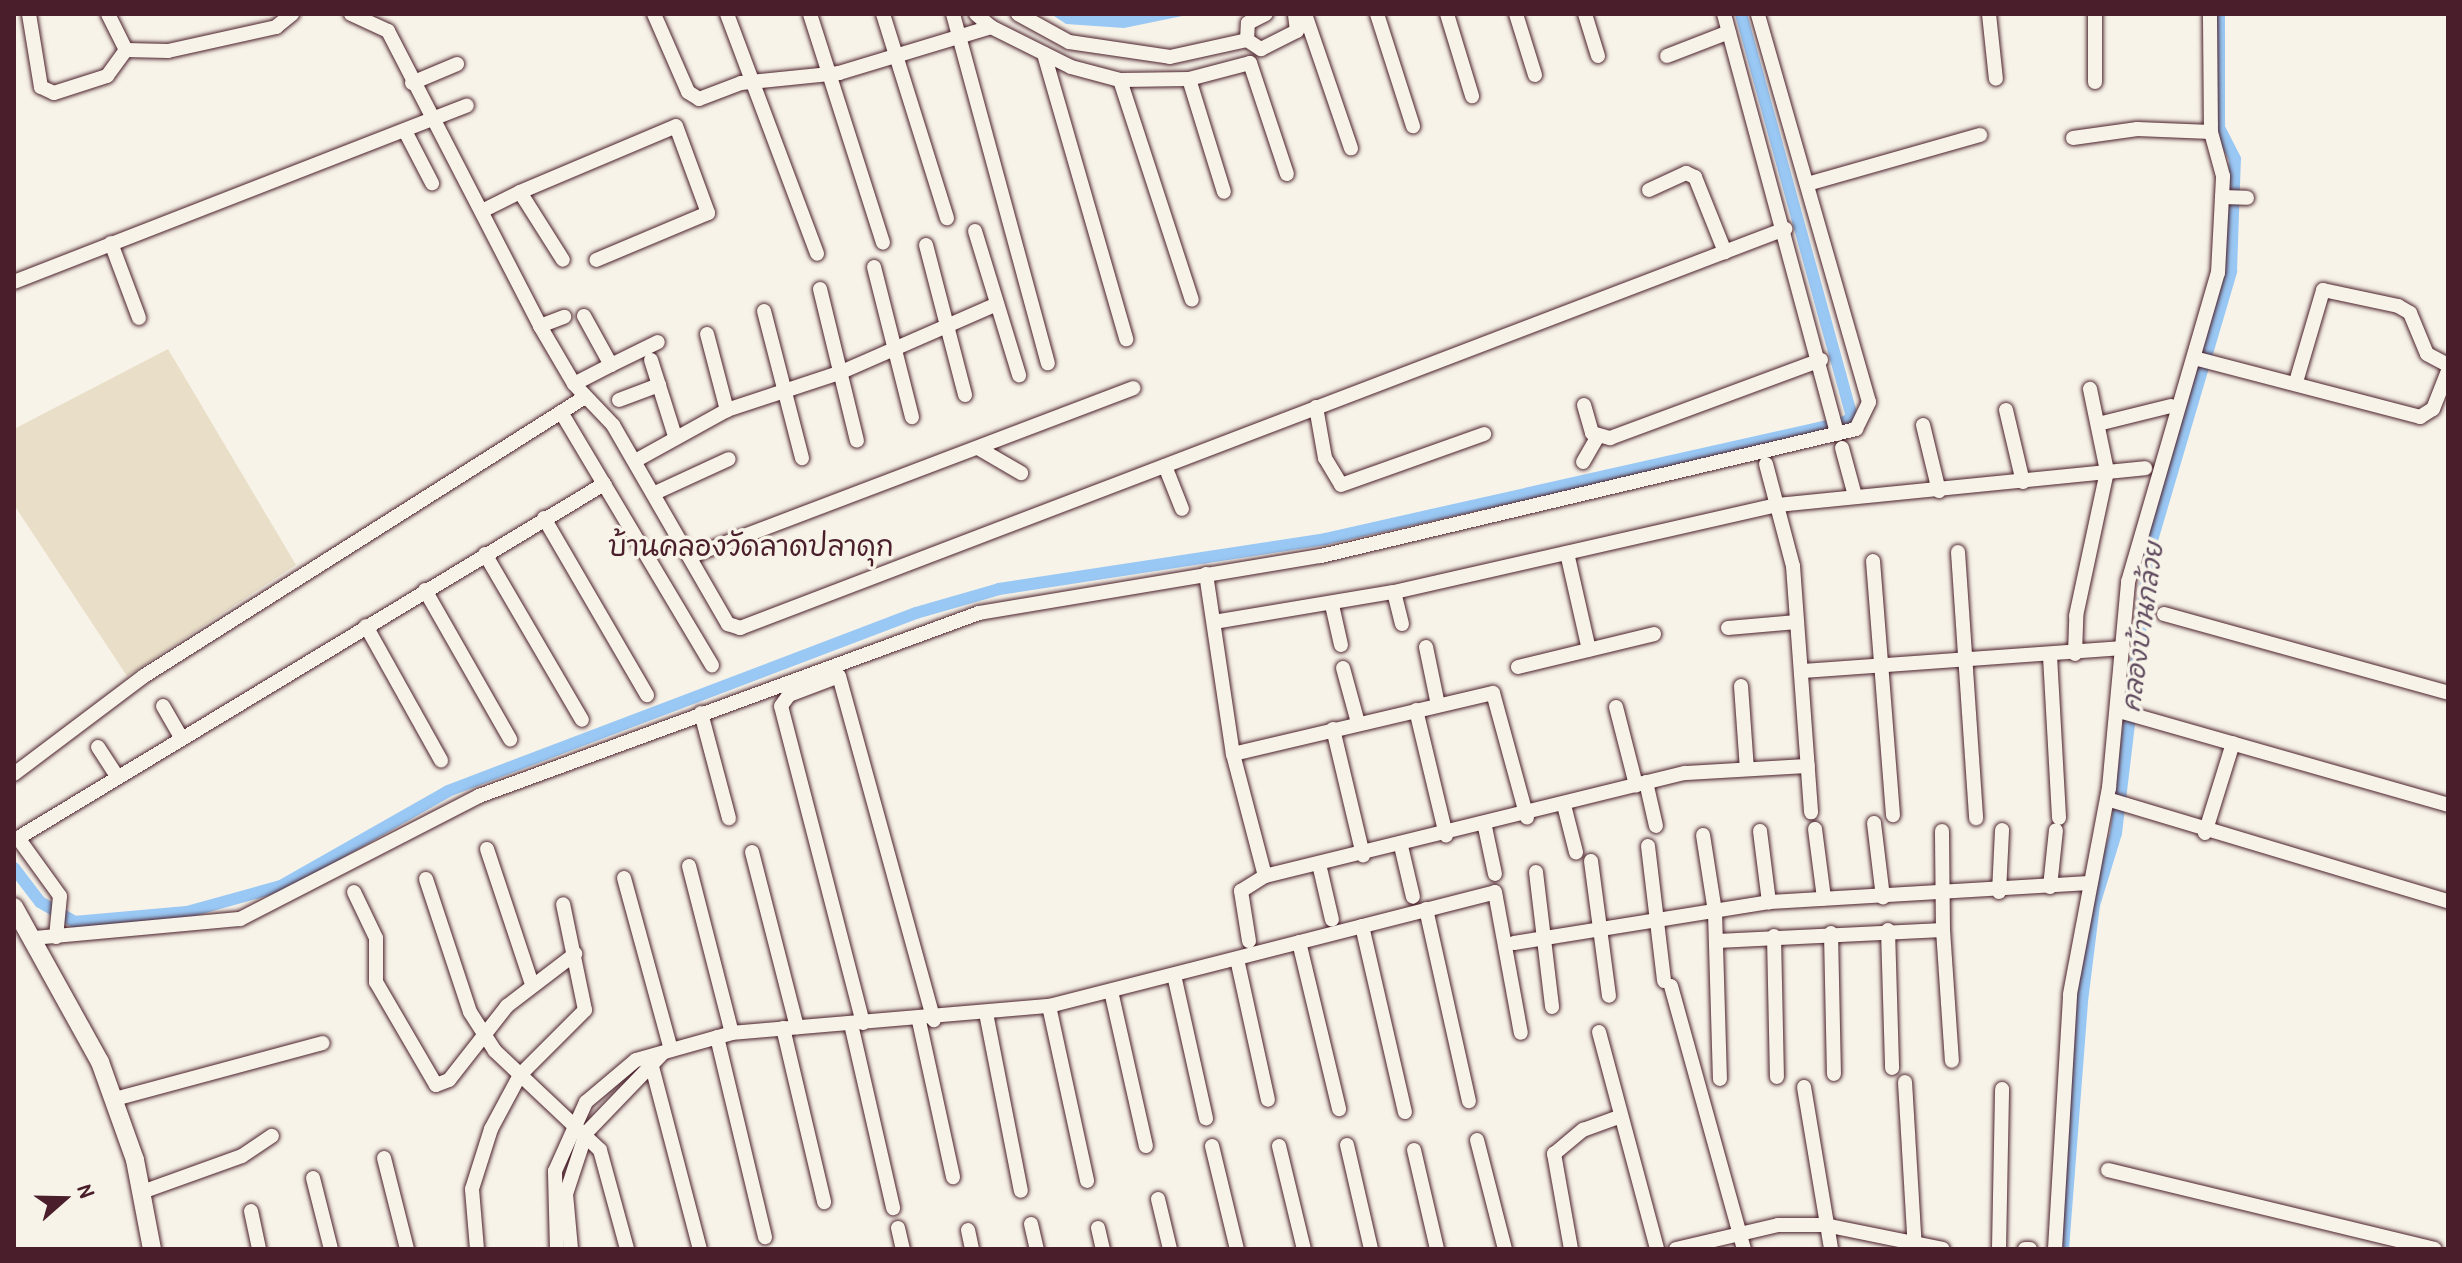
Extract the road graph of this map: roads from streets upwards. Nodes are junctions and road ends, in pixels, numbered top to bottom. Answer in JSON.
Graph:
{"nodes":[{"id":1,"x":29,"y":14,"type":"edge"},
{"id":2,"x":108,"y":14,"type":"edge"},
{"id":3,"x":292,"y":14,"type":"edge"},
{"id":4,"x":351,"y":14,"type":"edge"},
{"id":5,"x":654,"y":14,"type":"edge"},
{"id":6,"x":727,"y":14,"type":"edge"},
{"id":7,"x":810,"y":14,"type":"edge"},
{"id":8,"x":883,"y":14,"type":"edge"},
{"id":9,"x":953,"y":14,"type":"edge"},
{"id":10,"x":976,"y":14,"type":"edge"},
{"id":11,"x":1018,"y":14,"type":"edge"},
{"id":12,"x":1266,"y":14,"type":"edge"},
{"id":13,"x":1296,"y":14,"type":"edge"},
{"id":14,"x":1305,"y":14,"type":"edge"},
{"id":15,"x":1377,"y":14,"type":"edge"},
{"id":16,"x":1447,"y":14,"type":"edge"},
{"id":17,"x":1516,"y":14,"type":"edge"},
{"id":18,"x":1585,"y":14,"type":"edge"},
{"id":19,"x":1724,"y":14,"type":"edge"},
{"id":20,"x":1758,"y":14,"type":"edge"},
{"id":21,"x":1989,"y":14,"type":"edge"},
{"id":22,"x":2095,"y":14,"type":"edge"},
{"id":23,"x":2210,"y":14,"type":"edge"},
{"id":24,"x":991,"y":27,"type":"junction"},
{"id":25,"x":1729,"y":32,"type":"junction"},
{"id":26,"x":958,"y":36,"type":"junction"},
{"id":27,"x":1247,"y":40,"type":"junction"},
{"id":28,"x":126,"y":50,"type":"junction"},
{"id":29,"x":1044,"y":54,"type":"junction"},
{"id":30,"x":1598,"y":56,"type":"dead end"},
{"id":31,"x":1667,"y":56,"type":"dead end"},
{"id":32,"x":896,"y":58,"type":"junction"},
{"id":33,"x":457,"y":64,"type":"dead end"},
{"id":34,"x":830,"y":75,"type":"junction"},
{"id":35,"x":1535,"y":75,"type":"dead end"},
{"id":36,"x":1189,"y":79,"type":"junction"},
{"id":37,"x":1996,"y":79,"type":"dead end"},
{"id":38,"x":1120,"y":80,"type":"junction"},
{"id":39,"x":754,"y":81,"type":"junction"},
{"id":40,"x":2095,"y":82,"type":"dead end"},
{"id":41,"x":412,"y":83,"type":"junction"},
{"id":42,"x":1472,"y":96,"type":"dead end"},
{"id":43,"x":467,"y":105,"type":"dead end"},
{"id":44,"x":430,"y":121,"type":"junction"},
{"id":45,"x":1413,"y":126,"type":"dead end"},
{"id":46,"x":405,"y":131,"type":"junction"},
{"id":47,"x":2211,"y":132,"type":"junction"},
{"id":48,"x":1980,"y":135,"type":"dead end"},
{"id":49,"x":2073,"y":138,"type":"dead end"},
{"id":50,"x":1351,"y":148,"type":"dead end"},
{"id":51,"x":1287,"y":174,"type":"dead end"},
{"id":52,"x":432,"y":183,"type":"dead end"},
{"id":53,"x":1807,"y":184,"type":"junction"},
{"id":54,"x":1649,"y":190,"type":"dead end"},
{"id":55,"x":520,"y":192,"type":"junction"},
{"id":56,"x":1224,"y":192,"type":"dead end"},
{"id":57,"x":2224,"y":197,"type":"junction"},
{"id":58,"x":2245,"y":198,"type":"dead end"},
{"id":59,"x":482,"y":211,"type":"junction"},
{"id":60,"x":947,"y":218,"type":"dead end"},
{"id":61,"x":1785,"y":229,"type":"junction"},
{"id":62,"x":975,"y":231,"type":"dead end"},
{"id":63,"x":111,"y":243,"type":"junction"},
{"id":64,"x":883,"y":243,"type":"dead end"},
{"id":65,"x":926,"y":245,"type":"dead end"},
{"id":66,"x":1725,"y":252,"type":"junction"},
{"id":67,"x":817,"y":254,"type":"dead end"},
{"id":68,"x":563,"y":260,"type":"dead end"},
{"id":69,"x":596,"y":260,"type":"dead end"},
{"id":70,"x":874,"y":267,"type":"dead end"},
{"id":71,"x":14,"y":282,"type":"edge"},
{"id":72,"x":820,"y":289,"type":"dead end"},
{"id":73,"x":1192,"y":300,"type":"dead end"},
{"id":74,"x":997,"y":304,"type":"junction"},
{"id":75,"x":764,"y":311,"type":"dead end"},
{"id":76,"x":584,"y":316,"type":"dead end"},
{"id":77,"x":564,"y":317,"type":"dead end"},
{"id":78,"x":139,"y":318,"type":"dead end"},
{"id":79,"x":946,"y":325,"type":"junction"},
{"id":80,"x":540,"y":326,"type":"junction"},
{"id":81,"x":707,"y":334,"type":"dead end"},
{"id":82,"x":1126,"y":339,"type":"dead end"},
{"id":83,"x":658,"y":342,"type":"dead end"},
{"id":84,"x":893,"y":348,"type":"junction"},
{"id":85,"x":2197,"y":359,"type":"junction"},
{"id":86,"x":651,"y":360,"type":"dead end"},
{"id":87,"x":1821,"y":360,"type":"junction"},
{"id":88,"x":1048,"y":363,"type":"dead end"},
{"id":89,"x":611,"y":365,"type":"junction"},
{"id":90,"x":2448,"y":368,"type":"edge"},
{"id":91,"x":839,"y":373,"type":"junction"},
{"id":92,"x":1019,"y":375,"type":"dead end"},
{"id":93,"x":2296,"y":382,"type":"junction"},
{"id":94,"x":574,"y":384,"type":"junction"},
{"id":95,"x":659,"y":385,"type":"junction"},
{"id":96,"x":1133,"y":388,"type":"dead end"},
{"id":97,"x":2090,"y":389,"type":"dead end"},
{"id":98,"x":784,"y":393,"type":"junction"},
{"id":99,"x":965,"y":395,"type":"dead end"},
{"id":100,"x":585,"y":397,"type":"junction"},
{"id":101,"x":619,"y":400,"type":"dead end"},
{"id":102,"x":1584,"y":405,"type":"dead end"},
{"id":103,"x":2171,"y":406,"type":"dead end"},
{"id":104,"x":1316,"y":407,"type":"junction"},
{"id":105,"x":727,"y":410,"type":"junction"},
{"id":106,"x":2006,"y":410,"type":"dead end"},
{"id":107,"x":561,"y":412,"type":"junction"},
{"id":108,"x":912,"y":417,"type":"dead end"},
{"id":109,"x":2098,"y":424,"type":"junction"},
{"id":110,"x":1923,"y":425,"type":"dead end"},
{"id":111,"x":1484,"y":434,"type":"dead end"},
{"id":112,"x":675,"y":436,"type":"junction"},
{"id":113,"x":1838,"y":437,"type":"junction"},
{"id":114,"x":1597,"y":438,"type":"junction"},
{"id":115,"x":857,"y":441,"type":"dead end"},
{"id":116,"x":978,"y":448,"type":"junction"},
{"id":117,"x":802,"y":458,"type":"dead end"},
{"id":118,"x":729,"y":459,"type":"dead end"},
{"id":119,"x":635,"y":461,"type":"junction"},
{"id":120,"x":1583,"y":462,"type":"dead end"},
{"id":121,"x":1766,"y":464,"type":"dead end"},
{"id":122,"x":1165,"y":466,"type":"junction"},
{"id":123,"x":2145,"y":468,"type":"dead end"},
{"id":124,"x":2107,"y":471,"type":"junction"},
{"id":125,"x":1021,"y":473,"type":"dead end"},
{"id":126,"x":2023,"y":482,"type":"junction"},
{"id":127,"x":604,"y":484,"type":"junction"},
{"id":128,"x":1939,"y":491,"type":"junction"},
{"id":129,"x":655,"y":493,"type":"junction"},
{"id":130,"x":1855,"y":496,"type":"junction"},
{"id":131,"x":1777,"y":505,"type":"junction"},
{"id":132,"x":1182,"y":509,"type":"dead end"},
{"id":133,"x":544,"y":518,"type":"junction"},
{"id":134,"x":1958,"y":552,"type":"dead end"},
{"id":135,"x":1567,"y":553,"type":"junction"},
{"id":136,"x":485,"y":554,"type":"junction"},
{"id":137,"x":694,"y":555,"type":"junction"},
{"id":138,"x":1873,"y":561,"type":"dead end"},
{"id":139,"x":1206,"y":574,"type":"junction"},
{"id":140,"x":425,"y":590,"type":"junction"},
{"id":141,"x":1394,"y":592,"type":"junction"},
{"id":142,"x":1332,"y":605,"type":"junction"},
{"id":143,"x":2164,"y":614,"type":"dead end"},
{"id":144,"x":1214,"y":622,"type":"junction"},
{"id":145,"x":1797,"y":622,"type":"junction"},
{"id":146,"x":1402,"y":624,"type":"dead end"},
{"id":147,"x":366,"y":626,"type":"junction"},
{"id":148,"x":1728,"y":628,"type":"dead end"},
{"id":149,"x":1654,"y":634,"type":"dead end"},
{"id":150,"x":1341,"y":645,"type":"dead end"},
{"id":151,"x":1426,"y":647,"type":"dead end"},
{"id":152,"x":2123,"y":648,"type":"junction"},
{"id":153,"x":1589,"y":650,"type":"junction"},
{"id":154,"x":2075,"y":654,"type":"junction"},
{"id":155,"x":2050,"y":656,"type":"junction"},
{"id":156,"x":1966,"y":662,"type":"junction"},
{"id":157,"x":712,"y":665,"type":"dead end"},
{"id":158,"x":1518,"y":667,"type":"dead end"},
{"id":159,"x":1343,"y":668,"type":"dead end"},
{"id":160,"x":1882,"y":668,"type":"junction"},
{"id":161,"x":1803,"y":671,"type":"junction"},
{"id":162,"x":1741,"y":686,"type":"dead end"},
{"id":163,"x":2448,"y":693,"type":"edge"},
{"id":164,"x":647,"y":695,"type":"dead end"},
{"id":165,"x":1438,"y":705,"type":"junction"},
{"id":166,"x":163,"y":706,"type":"dead end"},
{"id":167,"x":1616,"y":707,"type":"dead end"},
{"id":168,"x":1416,"y":710,"type":"junction"},
{"id":169,"x":2122,"y":712,"type":"junction"},
{"id":170,"x":701,"y":713,"type":"junction"},
{"id":171,"x":582,"y":720,"type":"dead end"},
{"id":172,"x":1358,"y":723,"type":"junction"},
{"id":173,"x":1333,"y":729,"type":"junction"},
{"id":174,"x":181,"y":737,"type":"junction"},
{"id":175,"x":510,"y":739,"type":"dead end"},
{"id":176,"x":2233,"y":743,"type":"junction"},
{"id":177,"x":98,"y":747,"type":"dead end"},
{"id":178,"x":1233,"y":754,"type":"junction"},
{"id":179,"x":441,"y":760,"type":"dead end"},
{"id":180,"x":1808,"y":766,"type":"junction"},
{"id":181,"x":1747,"y":769,"type":"junction"},
{"id":182,"x":14,"y":774,"type":"edge"},
{"id":183,"x":117,"y":776,"type":"junction"},
{"id":184,"x":1641,"y":783,"type":"junction"},
{"id":185,"x":2108,"y":802,"type":"junction"},
{"id":186,"x":1564,"y":805,"type":"junction"},
{"id":187,"x":2448,"y":805,"type":"edge"},
{"id":188,"x":1811,"y":812,"type":"dead end"},
{"id":189,"x":1893,"y":815,"type":"dead end"},
{"id":190,"x":1527,"y":817,"type":"junction"},
{"id":191,"x":729,"y":818,"type":"dead end"},
{"id":192,"x":1976,"y":818,"type":"dead end"},
{"id":193,"x":1874,"y":823,"type":"dead end"},
{"id":194,"x":1656,"y":826,"type":"dead end"},
{"id":195,"x":1485,"y":827,"type":"junction"},
{"id":196,"x":1815,"y":829,"type":"dead end"},
{"id":197,"x":2002,"y":830,"type":"dead end"},
{"id":198,"x":1760,"y":831,"type":"dead end"},
{"id":199,"x":1942,"y":831,"type":"dead end"},
{"id":200,"x":2205,"y":833,"type":"junction"},
{"id":201,"x":1446,"y":835,"type":"junction"},
{"id":202,"x":1703,"y":835,"type":"dead end"},
{"id":203,"x":16,"y":837,"type":"edge"},
{"id":204,"x":1401,"y":846,"type":"junction"},
{"id":205,"x":1648,"y":846,"type":"dead end"},
{"id":206,"x":487,"y":849,"type":"dead end"},
{"id":207,"x":752,"y":852,"type":"dead end"},
{"id":208,"x":1576,"y":852,"type":"dead end"},
{"id":209,"x":1363,"y":855,"type":"junction"},
{"id":210,"x":1591,"y":861,"type":"dead end"},
{"id":211,"x":1319,"y":864,"type":"junction"},
{"id":212,"x":689,"y":866,"type":"dead end"},
{"id":213,"x":1536,"y":872,"type":"dead end"},
{"id":214,"x":1495,"y":874,"type":"dead end"},
{"id":215,"x":1265,"y":876,"type":"junction"},
{"id":216,"x":624,"y":878,"type":"dead end"},
{"id":217,"x":426,"y":879,"type":"dead end"},
{"id":218,"x":2090,"y":883,"type":"junction"},
{"id":219,"x":2050,"y":887,"type":"junction"},
{"id":220,"x":354,"y":892,"type":"dead end"},
{"id":221,"x":1999,"y":892,"type":"junction"},
{"id":222,"x":1941,"y":896,"type":"junction"},
{"id":223,"x":1413,"y":897,"type":"dead end"},
{"id":224,"x":1883,"y":897,"type":"junction"},
{"id":225,"x":1824,"y":898,"type":"junction"},
{"id":226,"x":2448,"y":901,"type":"edge"},
{"id":227,"x":1769,"y":902,"type":"junction"},
{"id":228,"x":563,"y":904,"type":"dead end"},
{"id":229,"x":14,"y":907,"type":"edge"},
{"id":230,"x":1426,"y":909,"type":"junction"},
{"id":231,"x":1715,"y":912,"type":"junction"},
{"id":232,"x":1332,"y":920,"type":"dead end"},
{"id":233,"x":1657,"y":921,"type":"junction"},
{"id":234,"x":14,"y":924,"type":"edge"},
{"id":235,"x":1362,"y":926,"type":"junction"},
{"id":236,"x":1600,"y":929,"type":"junction"},
{"id":237,"x":1888,"y":930,"type":"junction"},
{"id":238,"x":1943,"y":930,"type":"junction"},
{"id":239,"x":57,"y":931,"type":"junction"},
{"id":240,"x":1831,"y":933,"type":"junction"},
{"id":241,"x":1774,"y":936,"type":"junction"},
{"id":242,"x":1543,"y":938,"type":"junction"},
{"id":243,"x":30,"y":940,"type":"junction"},
{"id":244,"x":1249,"y":941,"type":"dead end"},
{"id":245,"x":1717,"y":941,"type":"junction"},
{"id":246,"x":1299,"y":942,"type":"junction"},
{"id":247,"x":1514,"y":943,"type":"dead end"},
{"id":248,"x":575,"y":954,"type":"junction"},
{"id":249,"x":1237,"y":959,"type":"junction"},
{"id":250,"x":1174,"y":975,"type":"junction"},
{"id":251,"x":532,"y":984,"type":"junction"},
{"id":252,"x":1111,"y":991,"type":"junction"},
{"id":253,"x":1609,"y":996,"type":"dead end"},
{"id":254,"x":1049,"y":1006,"type":"junction"},
{"id":255,"x":1552,"y":1007,"type":"dead end"},
{"id":256,"x":986,"y":1013,"type":"junction"},
{"id":257,"x":926,"y":1020,"type":"junction"},
{"id":258,"x":857,"y":1024,"type":"junction"},
{"id":259,"x":790,"y":1028,"type":"junction"},
{"id":260,"x":1599,"y":1032,"type":"dead end"},
{"id":261,"x":732,"y":1033,"type":"junction"},
{"id":262,"x":1521,"y":1033,"type":"dead end"},
{"id":263,"x":482,"y":1034,"type":"junction"},
{"id":264,"x":717,"y":1037,"type":"junction"},
{"id":265,"x":323,"y":1043,"type":"dead end"},
{"id":266,"x":659,"y":1056,"type":"junction"},
{"id":267,"x":1952,"y":1061,"type":"dead end"},
{"id":268,"x":1892,"y":1068,"type":"dead end"},
{"id":269,"x":1834,"y":1074,"type":"dead end"},
{"id":270,"x":520,"y":1075,"type":"junction"},
{"id":271,"x":1777,"y":1077,"type":"dead end"},
{"id":272,"x":1720,"y":1079,"type":"dead end"},
{"id":273,"x":1905,"y":1082,"type":"dead end"},
{"id":274,"x":1804,"y":1087,"type":"dead end"},
{"id":275,"x":2002,"y":1089,"type":"dead end"},
{"id":276,"x":115,"y":1099,"type":"junction"},
{"id":277,"x":1268,"y":1100,"type":"dead end"},
{"id":278,"x":1469,"y":1101,"type":"dead end"},
{"id":279,"x":1339,"y":1109,"type":"dead end"},
{"id":280,"x":1405,"y":1112,"type":"dead end"},
{"id":281,"x":1619,"y":1117,"type":"junction"},
{"id":282,"x":1206,"y":1118,"type":"dead end"},
{"id":283,"x":574,"y":1123,"type":"junction"},
{"id":284,"x":586,"y":1133,"type":"junction"},
{"id":285,"x":272,"y":1136,"type":"dead end"},
{"id":286,"x":1477,"y":1140,"type":"dead end"},
{"id":287,"x":1347,"y":1145,"type":"dead end"},
{"id":288,"x":1146,"y":1146,"type":"dead end"},
{"id":289,"x":1212,"y":1146,"type":"dead end"},
{"id":290,"x":1279,"y":1146,"type":"dead end"},
{"id":291,"x":1414,"y":1150,"type":"dead end"},
{"id":292,"x":384,"y":1158,"type":"dead end"},
{"id":293,"x":2108,"y":1170,"type":"dead end"},
{"id":294,"x":953,"y":1177,"type":"dead end"},
{"id":295,"x":313,"y":1178,"type":"dead end"},
{"id":296,"x":1087,"y":1181,"type":"dead end"},
{"id":297,"x":1021,"y":1191,"type":"dead end"},
{"id":298,"x":142,"y":1192,"type":"junction"},
{"id":299,"x":1158,"y":1199,"type":"dead end"},
{"id":300,"x":824,"y":1202,"type":"dead end"},
{"id":301,"x":893,"y":1208,"type":"dead end"},
{"id":302,"x":251,"y":1211,"type":"dead end"},
{"id":303,"x":1031,"y":1224,"type":"dead end"},
{"id":304,"x":1825,"y":1225,"type":"junction"},
{"id":305,"x":898,"y":1228,"type":"dead end"},
{"id":306,"x":1098,"y":1228,"type":"dead end"},
{"id":307,"x":968,"y":1230,"type":"dead end"},
{"id":308,"x":1738,"y":1231,"type":"junction"},
{"id":309,"x":765,"y":1237,"type":"dead end"},
{"id":310,"x":1914,"y":1246,"type":"edge"},
{"id":311,"x":142,"y":1249,"type":"edge"},
{"id":312,"x":152,"y":1249,"type":"edge"},
{"id":313,"x":259,"y":1249,"type":"edge"},
{"id":314,"x":331,"y":1249,"type":"edge"},
{"id":315,"x":407,"y":1249,"type":"edge"},
{"id":316,"x":477,"y":1249,"type":"edge"},
{"id":317,"x":557,"y":1249,"type":"edge"},
{"id":318,"x":571,"y":1249,"type":"edge"},
{"id":319,"x":627,"y":1249,"type":"edge"},
{"id":320,"x":700,"y":1249,"type":"edge"},
{"id":321,"x":903,"y":1249,"type":"edge"},
{"id":322,"x":972,"y":1249,"type":"edge"},
{"id":323,"x":1037,"y":1249,"type":"edge"},
{"id":324,"x":1103,"y":1249,"type":"edge"},
{"id":325,"x":1170,"y":1249,"type":"edge"},
{"id":326,"x":1237,"y":1249,"type":"edge"},
{"id":327,"x":1304,"y":1249,"type":"edge"},
{"id":328,"x":1371,"y":1249,"type":"edge"},
{"id":329,"x":1437,"y":1249,"type":"edge"},
{"id":330,"x":1505,"y":1249,"type":"edge"},
{"id":331,"x":1571,"y":1249,"type":"edge"},
{"id":332,"x":1657,"y":1249,"type":"edge"},
{"id":333,"x":1676,"y":1249,"type":"edge"},
{"id":334,"x":1744,"y":1249,"type":"edge"},
{"id":335,"x":1831,"y":1249,"type":"edge"},
{"id":336,"x":1943,"y":1249,"type":"edge"},
{"id":337,"x":1999,"y":1249,"type":"edge"},
{"id":338,"x":2055,"y":1249,"type":"edge"},
{"id":339,"x":2435,"y":1249,"type":"edge"}],
"edges":[{"from":1,"to":28,"type":"street"},
{"from":2,"to":28,"type":"street"},
{"from":3,"to":28,"type":"street"},
{"from":4,"to":41,"type":"street"},
{"from":5,"to":39,"type":"street"},
{"from":6,"to":39,"type":"street"},
{"from":7,"to":34,"type":"street"},
{"from":8,"to":32,"type":"street"},
{"from":9,"to":26,"type":"street"},
{"from":10,"to":24,"type":"street"},
{"from":11,"to":27,"type":"street"},
{"from":12,"to":27,"type":"street"},
{"from":13,"to":27,"type":"street"},
{"from":14,"to":50,"type":"street"},
{"from":15,"to":45,"type":"street"},
{"from":16,"to":42,"type":"street"},
{"from":17,"to":35,"type":"street"},
{"from":18,"to":30,"type":"street"},
{"from":19,"to":25,"type":"street"},
{"from":20,"to":53,"type":"street"},
{"from":21,"to":37,"type":"street"},
{"from":22,"to":40,"type":"street"},
{"from":23,"to":47,"type":"street"},
{"from":24,"to":26,"type":"street"},
{"from":24,"to":29,"type":"street"},
{"from":25,"to":31,"type":"street"},
{"from":25,"to":61,"type":"street"},
{"from":26,"to":32,"type":"street"},
{"from":26,"to":88,"type":"street"},
{"from":29,"to":38,"type":"street"},
{"from":29,"to":82,"type":"street"},
{"from":32,"to":34,"type":"street"},
{"from":32,"to":60,"type":"street"},
{"from":33,"to":41,"type":"street"},
{"from":34,"to":39,"type":"street"},
{"from":34,"to":64,"type":"street"},
{"from":36,"to":38,"type":"street"},
{"from":36,"to":51,"type":"street"},
{"from":36,"to":56,"type":"street"},
{"from":38,"to":73,"type":"street"},
{"from":39,"to":67,"type":"street"},
{"from":41,"to":44,"type":"street"},
{"from":43,"to":44,"type":"street"},
{"from":44,"to":46,"type":"street"},
{"from":44,"to":59,"type":"street"},
{"from":46,"to":52,"type":"street"},
{"from":46,"to":63,"type":"street"},
{"from":47,"to":49,"type":"street"},
{"from":47,"to":57,"type":"street"},
{"from":48,"to":53,"type":"street"},
{"from":53,"to":113,"type":"street"},
{"from":54,"to":66,"type":"street"},
{"from":55,"to":59,"type":"street"},
{"from":55,"to":68,"type":"street"},
{"from":55,"to":69,"type":"street"},
{"from":57,"to":58,"type":"street"},
{"from":57,"to":85,"type":"street"},
{"from":59,"to":80,"type":"street"},
{"from":61,"to":66,"type":"street"},
{"from":61,"to":87,"type":"street"},
{"from":62,"to":74,"type":"street"},
{"from":63,"to":71,"type":"street"},
{"from":63,"to":78,"type":"street"},
{"from":65,"to":79,"type":"street"},
{"from":66,"to":104,"type":"street"},
{"from":70,"to":84,"type":"street"},
{"from":72,"to":91,"type":"street"},
{"from":74,"to":79,"type":"street"},
{"from":74,"to":92,"type":"street"},
{"from":75,"to":98,"type":"street"},
{"from":76,"to":89,"type":"street"},
{"from":77,"to":80,"type":"street"},
{"from":79,"to":84,"type":"street"},
{"from":79,"to":99,"type":"street"},
{"from":80,"to":94,"type":"street"},
{"from":81,"to":105,"type":"street"},
{"from":83,"to":89,"type":"street"},
{"from":84,"to":91,"type":"street"},
{"from":84,"to":108,"type":"street"},
{"from":85,"to":93,"type":"street"},
{"from":85,"to":152,"type":"street"},
{"from":86,"to":95,"type":"street"},
{"from":87,"to":113,"type":"street"},
{"from":87,"to":114,"type":"street"},
{"from":89,"to":94,"type":"street"},
{"from":90,"to":93,"type":"street"},
{"from":90,"to":93,"type":"street"},
{"from":91,"to":98,"type":"street"},
{"from":91,"to":115,"type":"street"},
{"from":94,"to":100,"type":"street"},
{"from":95,"to":101,"type":"street"},
{"from":95,"to":112,"type":"street"},
{"from":96,"to":116,"type":"street"},
{"from":97,"to":109,"type":"street"},
{"from":98,"to":105,"type":"street"},
{"from":98,"to":117,"type":"street"},
{"from":100,"to":107,"type":"street"},
{"from":100,"to":119,"type":"street"},
{"from":102,"to":114,"type":"street"},
{"from":103,"to":109,"type":"street"},
{"from":104,"to":111,"type":"street"},
{"from":104,"to":122,"type":"street"},
{"from":105,"to":112,"type":"street"},
{"from":106,"to":126,"type":"street"},
{"from":107,"to":127,"type":"street"},
{"from":107,"to":182,"type":"street"},
{"from":109,"to":124,"type":"street"},
{"from":110,"to":128,"type":"street"},
{"from":112,"to":119,"type":"street"},
{"from":113,"to":130,"type":"street"},
{"from":113,"to":139,"type":"street"},
{"from":114,"to":120,"type":"street"},
{"from":116,"to":125,"type":"street"},
{"from":116,"to":137,"type":"street"},
{"from":118,"to":129,"type":"street"},
{"from":119,"to":129,"type":"street"},
{"from":121,"to":131,"type":"street"},
{"from":122,"to":132,"type":"street"},
{"from":122,"to":137,"type":"street"},
{"from":123,"to":124,"type":"street"},
{"from":124,"to":126,"type":"street"},
{"from":124,"to":154,"type":"street"},
{"from":126,"to":128,"type":"street"},
{"from":127,"to":133,"type":"street"},
{"from":127,"to":157,"type":"street"},
{"from":128,"to":130,"type":"street"},
{"from":129,"to":137,"type":"street"},
{"from":130,"to":131,"type":"street"},
{"from":131,"to":135,"type":"street"},
{"from":131,"to":145,"type":"street"},
{"from":133,"to":136,"type":"street"},
{"from":133,"to":164,"type":"street"},
{"from":134,"to":156,"type":"street"},
{"from":135,"to":141,"type":"street"},
{"from":135,"to":153,"type":"street"},
{"from":136,"to":140,"type":"street"},
{"from":136,"to":171,"type":"street"},
{"from":138,"to":160,"type":"street"},
{"from":139,"to":144,"type":"street"},
{"from":139,"to":170,"type":"street"},
{"from":140,"to":147,"type":"street"},
{"from":140,"to":175,"type":"street"},
{"from":141,"to":142,"type":"street"},
{"from":141,"to":146,"type":"street"},
{"from":142,"to":144,"type":"street"},
{"from":142,"to":150,"type":"street"},
{"from":143,"to":163,"type":"street"},
{"from":144,"to":178,"type":"street"},
{"from":145,"to":148,"type":"street"},
{"from":145,"to":161,"type":"street"},
{"from":147,"to":174,"type":"street"},
{"from":147,"to":179,"type":"street"},
{"from":149,"to":153,"type":"street"},
{"from":151,"to":165,"type":"street"},
{"from":152,"to":154,"type":"street"},
{"from":152,"to":169,"type":"street"},
{"from":153,"to":158,"type":"street"},
{"from":154,"to":155,"type":"street"},
{"from":155,"to":156,"type":"street"},
{"from":155,"to":219,"type":"street"},
{"from":156,"to":160,"type":"street"},
{"from":156,"to":192,"type":"street"},
{"from":159,"to":172,"type":"street"},
{"from":160,"to":161,"type":"street"},
{"from":160,"to":189,"type":"street"},
{"from":161,"to":180,"type":"street"},
{"from":162,"to":181,"type":"street"},
{"from":165,"to":168,"type":"street"},
{"from":165,"to":190,"type":"street"},
{"from":166,"to":174,"type":"street"},
{"from":167,"to":184,"type":"street"},
{"from":168,"to":172,"type":"street"},
{"from":168,"to":201,"type":"street"},
{"from":169,"to":176,"type":"street"},
{"from":169,"to":185,"type":"street"},
{"from":170,"to":191,"type":"street"},
{"from":170,"to":239,"type":"street"},
{"from":172,"to":173,"type":"street"},
{"from":173,"to":178,"type":"street"},
{"from":173,"to":209,"type":"street"},
{"from":174,"to":183,"type":"street"},
{"from":176,"to":187,"type":"street"},
{"from":176,"to":200,"type":"street"},
{"from":177,"to":183,"type":"street"},
{"from":178,"to":215,"type":"street"},
{"from":180,"to":181,"type":"street"},
{"from":180,"to":188,"type":"street"},
{"from":181,"to":184,"type":"street"},
{"from":183,"to":203,"type":"street"},
{"from":184,"to":186,"type":"street"},
{"from":184,"to":194,"type":"street"},
{"from":185,"to":200,"type":"street"},
{"from":185,"to":218,"type":"street"},
{"from":186,"to":190,"type":"street"},
{"from":186,"to":208,"type":"street"},
{"from":190,"to":195,"type":"street"},
{"from":193,"to":224,"type":"street"},
{"from":195,"to":201,"type":"street"},
{"from":195,"to":214,"type":"street"},
{"from":196,"to":225,"type":"street"},
{"from":197,"to":221,"type":"street"},
{"from":198,"to":227,"type":"street"},
{"from":199,"to":222,"type":"street"},
{"from":200,"to":226,"type":"street"},
{"from":201,"to":204,"type":"street"},
{"from":202,"to":231,"type":"street"},
{"from":203,"to":239,"type":"street"},
{"from":204,"to":209,"type":"street"},
{"from":204,"to":223,"type":"street"},
{"from":205,"to":233,"type":"street"},
{"from":206,"to":251,"type":"street"},
{"from":207,"to":259,"type":"street"},
{"from":209,"to":211,"type":"street"},
{"from":210,"to":236,"type":"street"},
{"from":211,"to":215,"type":"street"},
{"from":211,"to":232,"type":"street"},
{"from":212,"to":261,"type":"street"},
{"from":213,"to":242,"type":"street"},
{"from":215,"to":244,"type":"street"},
{"from":216,"to":266,"type":"street"},
{"from":217,"to":263,"type":"street"},
{"from":218,"to":219,"type":"street"},
{"from":218,"to":338,"type":"street"},
{"from":219,"to":221,"type":"street"},
{"from":220,"to":263,"type":"street"},
{"from":221,"to":222,"type":"street"},
{"from":222,"to":224,"type":"street"},
{"from":222,"to":238,"type":"street"},
{"from":224,"to":225,"type":"street"},
{"from":225,"to":227,"type":"street"},
{"from":227,"to":231,"type":"street"},
{"from":228,"to":248,"type":"street"},
{"from":229,"to":243,"type":"street"},
{"from":230,"to":235,"type":"street"},
{"from":230,"to":262,"type":"street"},
{"from":230,"to":278,"type":"street"},
{"from":231,"to":233,"type":"street"},
{"from":231,"to":245,"type":"street"},
{"from":233,"to":236,"type":"street"},
{"from":233,"to":308,"type":"street"},
{"from":234,"to":243,"type":"street"},
{"from":235,"to":246,"type":"street"},
{"from":235,"to":280,"type":"street"},
{"from":236,"to":242,"type":"street"},
{"from":236,"to":253,"type":"street"},
{"from":237,"to":238,"type":"street"},
{"from":237,"to":240,"type":"street"},
{"from":237,"to":268,"type":"street"},
{"from":238,"to":267,"type":"street"},
{"from":239,"to":243,"type":"street"},
{"from":240,"to":241,"type":"street"},
{"from":240,"to":269,"type":"street"},
{"from":241,"to":245,"type":"street"},
{"from":241,"to":271,"type":"street"},
{"from":242,"to":247,"type":"street"},
{"from":242,"to":255,"type":"street"},
{"from":243,"to":276,"type":"street"},
{"from":243,"to":311,"type":"street"},
{"from":245,"to":272,"type":"street"},
{"from":246,"to":249,"type":"street"},
{"from":246,"to":279,"type":"street"},
{"from":248,"to":251,"type":"street"},
{"from":248,"to":270,"type":"street"},
{"from":249,"to":250,"type":"street"},
{"from":249,"to":277,"type":"street"},
{"from":250,"to":252,"type":"street"},
{"from":250,"to":282,"type":"street"},
{"from":251,"to":263,"type":"street"},
{"from":252,"to":254,"type":"street"},
{"from":252,"to":288,"type":"street"},
{"from":254,"to":256,"type":"street"},
{"from":254,"to":296,"type":"street"},
{"from":256,"to":257,"type":"street"},
{"from":256,"to":297,"type":"street"},
{"from":257,"to":258,"type":"street"},
{"from":257,"to":258,"type":"street"},
{"from":257,"to":294,"type":"street"},
{"from":258,"to":259,"type":"street"},
{"from":258,"to":301,"type":"street"},
{"from":259,"to":261,"type":"street"},
{"from":259,"to":300,"type":"street"},
{"from":260,"to":281,"type":"street"},
{"from":261,"to":264,"type":"street"},
{"from":263,"to":270,"type":"street"},
{"from":264,"to":266,"type":"street"},
{"from":264,"to":309,"type":"street"},
{"from":265,"to":276,"type":"street"},
{"from":266,"to":283,"type":"street"},
{"from":266,"to":284,"type":"street"},
{"from":266,"to":320,"type":"street"},
{"from":270,"to":283,"type":"street"},
{"from":270,"to":316,"type":"street"},
{"from":273,"to":310,"type":"street"},
{"from":274,"to":304,"type":"street"},
{"from":275,"to":337,"type":"street"},
{"from":276,"to":298,"type":"street"},
{"from":281,"to":331,"type":"street"},
{"from":281,"to":332,"type":"street"},
{"from":283,"to":284,"type":"street"},
{"from":283,"to":317,"type":"street"},
{"from":284,"to":318,"type":"street"},
{"from":284,"to":319,"type":"street"},
{"from":285,"to":298,"type":"street"},
{"from":286,"to":330,"type":"street"},
{"from":287,"to":328,"type":"street"},
{"from":289,"to":326,"type":"street"},
{"from":290,"to":327,"type":"street"},
{"from":291,"to":329,"type":"street"},
{"from":292,"to":315,"type":"street"},
{"from":293,"to":339,"type":"street"},
{"from":295,"to":314,"type":"street"},
{"from":298,"to":312,"type":"street"},
{"from":299,"to":325,"type":"street"},
{"from":302,"to":313,"type":"street"},
{"from":303,"to":323,"type":"street"},
{"from":304,"to":308,"type":"street"},
{"from":304,"to":310,"type":"street"},
{"from":304,"to":335,"type":"street"},
{"from":305,"to":321,"type":"street"},
{"from":306,"to":324,"type":"street"},
{"from":307,"to":322,"type":"street"},
{"from":308,"to":333,"type":"street"},
{"from":308,"to":334,"type":"street"},
{"from":310,"to":336,"type":"street"}]}
